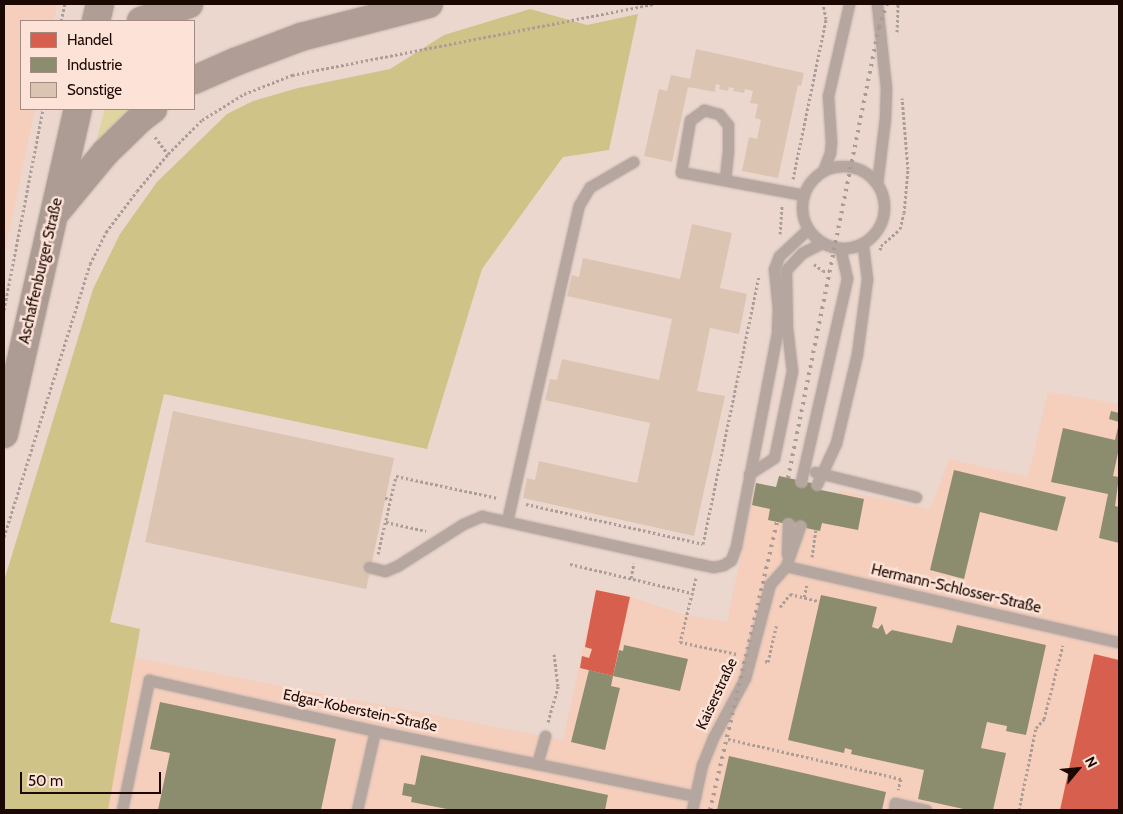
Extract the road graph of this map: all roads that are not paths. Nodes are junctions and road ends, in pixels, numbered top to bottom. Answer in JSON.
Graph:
{"nodes":[{"id":1,"x":100,"y":4,"type":"edge"},
{"id":2,"x":189,"y":4,"type":"edge"},
{"id":3,"x":345,"y":4,"type":"edge"},
{"id":4,"x":841,"y":4,"type":"edge"},
{"id":5,"x":849,"y":4,"type":"edge"},
{"id":6,"x":877,"y":4,"type":"edge"},
{"id":7,"x":883,"y":4,"type":"edge"},
{"id":8,"x":419,"y":5,"type":"edge"},
{"id":9,"x":877,"y":19,"type":"junction"},
{"id":10,"x":96,"y":20,"type":"edge"},
{"id":11,"x":144,"y":20,"type":"edge"},
{"id":12,"x":841,"y":33,"type":"junction"},
{"id":13,"x":195,"y":80,"type":"edge"},
{"id":14,"x":78,"y":110,"type":"edge"},
{"id":15,"x":153,"y":110,"type":"edge"},
{"id":16,"x":633,"y":162,"type":"dead end"},
{"id":17,"x":823,"y":171,"type":"junction"},
{"id":18,"x":725,"y":179,"type":"junction"},
{"id":19,"x":877,"y":184,"type":"junction"},
{"id":20,"x":804,"y":194,"type":"junction"},
{"id":21,"x":54,"y":215,"type":"junction"},
{"id":22,"x":808,"y":229,"type":"junction"},
{"id":23,"x":822,"y":243,"type":"junction"},
{"id":24,"x":863,"y":244,"type":"junction"},
{"id":25,"x":840,"y":248,"type":"junction"},
{"id":26,"x":4,"y":434,"type":"edge"},
{"id":27,"x":803,"y":469,"type":"junction"},
{"id":28,"x":749,"y":474,"type":"junction"},
{"id":29,"x":819,"y":478,"type":"junction"},
{"id":30,"x":801,"y":481,"type":"dead end"},
{"id":31,"x":916,"y":497,"type":"dead end"},
{"id":32,"x":508,"y":521,"type":"junction"},
{"id":33,"x":788,"y":524,"type":"dead end"},
{"id":34,"x":800,"y":526,"type":"dead end"},
{"id":35,"x":786,"y":566,"type":"junction"},
{"id":36,"x":372,"y":568,"type":"road end"},
{"id":37,"x":1119,"y":642,"type":"edge"},
{"id":38,"x":375,"y":731,"type":"junction"},
{"id":39,"x":545,"y":736,"type":"road end"},
{"id":40,"x":537,"y":764,"type":"junction"},
{"id":41,"x":695,"y":796,"type":"junction"},
{"id":42,"x":895,"y":807,"type":"edge"},
{"id":43,"x":122,"y":810,"type":"edge"},
{"id":44,"x":356,"y":810,"type":"edge"},
{"id":45,"x":692,"y":810,"type":"edge"},
{"id":46,"x":926,"y":810,"type":"edge"}],
"edges":[{"from":1,"to":10,"type":"main road"},
{"from":2,"to":11,"type":"main road"},
{"from":3,"to":8,"type":"main road"},
{"from":4,"to":12,"type":"lane"},
{"from":5,"to":12,"type":"lane"},
{"from":6,"to":9,"type":"lane"},
{"from":7,"to":9,"type":"lane"},
{"from":8,"to":13,"type":"main road"},
{"from":9,"to":19,"type":"lane"},
{"from":12,"to":17,"type":"lane"},
{"from":14,"to":21,"type":"main road","name":"Aschaffenburger Straße"},
{"from":15,"to":21,"type":"main road"},
{"from":16,"to":32,"type":"lane"},
{"from":17,"to":19,"type":"lane"},
{"from":17,"to":20,"type":"lane"},
{"from":18,"to":18,"type":"lane"},
{"from":18,"to":20,"type":"lane"},
{"from":19,"to":24,"type":"lane"},
{"from":20,"to":22,"type":"lane"},
{"from":21,"to":26,"type":"main road","name":"Aschaffenburger Straße"},
{"from":22,"to":23,"type":"lane"},
{"from":22,"to":28,"type":"lane"},
{"from":23,"to":25,"type":"lane"},
{"from":23,"to":28,"type":"lane"},
{"from":24,"to":25,"type":"lane"},
{"from":24,"to":29,"type":"lane"},
{"from":25,"to":27,"type":"lane"},
{"from":27,"to":29,"type":"lane"},
{"from":27,"to":30,"type":"lane"},
{"from":28,"to":32,"type":"lane"},
{"from":29,"to":31,"type":"lane"},
{"from":32,"to":36,"type":"lane"},
{"from":33,"to":35,"type":"lane"},
{"from":34,"to":35,"type":"lane","name":"Kaiserstraße"},
{"from":35,"to":37,"type":"lane","name":"Hermann-Schlosser-Straße"},
{"from":35,"to":41,"type":"lane","name":"Kaiserstraße"},
{"from":38,"to":40,"type":"lane","name":"Edgar-Koberstein-Straße"},
{"from":38,"to":43,"type":"lane","name":"Edgar-Koberstein-Straße"},
{"from":38,"to":44,"type":"lane"},
{"from":39,"to":40,"type":"lane"},
{"from":40,"to":41,"type":"lane","name":"Edgar-Koberstein-Straße"},
{"from":41,"to":45,"type":"lane","name":"Kaiserstraße"},
{"from":42,"to":46,"type":"lane"}]}
